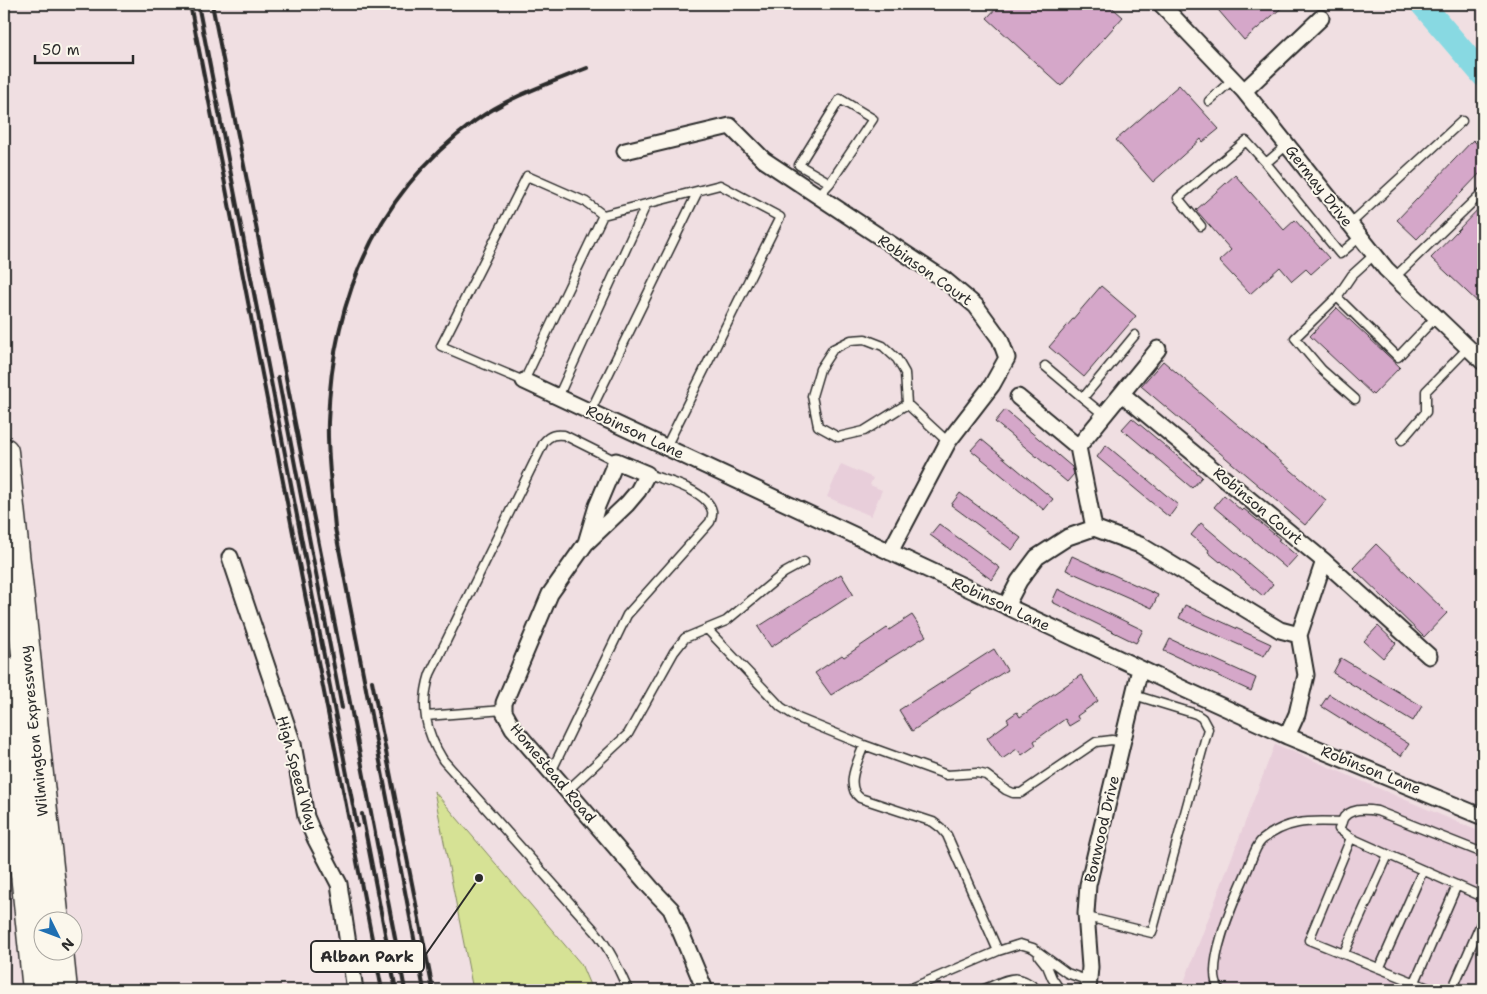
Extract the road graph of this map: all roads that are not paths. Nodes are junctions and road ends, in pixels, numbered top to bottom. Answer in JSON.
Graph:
{"nodes":[{"id":1,"x":1160,"y":4,"type":"edge"},
{"id":2,"x":1321,"y":18,"type":"dead end"},
{"id":3,"x":1233,"y":79,"type":"junction"},
{"id":4,"x":1244,"y":91,"type":"junction"},
{"id":5,"x":1209,"y":101,"type":"dead end"},
{"id":6,"x":1462,"y":121,"type":"dead end"},
{"id":7,"x":1287,"y":145,"type":"junction"},
{"id":8,"x":625,"y":151,"type":"dead end"},
{"id":9,"x":1266,"y":163,"type":"junction"},
{"id":10,"x":830,"y":183,"type":"junction"},
{"id":11,"x":698,"y":191,"type":"junction"},
{"id":12,"x":1483,"y":192,"type":"edge"},
{"id":13,"x":818,"y":197,"type":"junction"},
{"id":14,"x":646,"y":205,"type":"junction"},
{"id":15,"x":603,"y":215,"type":"junction"},
{"id":16,"x":1350,"y":224,"type":"junction"},
{"id":17,"x":1201,"y":226,"type":"dead end"},
{"id":18,"x":1360,"y":237,"type":"junction"},
{"id":19,"x":1374,"y":255,"type":"junction"},
{"id":20,"x":1394,"y":278,"type":"junction"},
{"id":21,"x":1337,"y":297,"type":"junction"},
{"id":22,"x":1436,"y":317,"type":"junction"},
{"id":23,"x":1135,"y":335,"type":"dead end"},
{"id":24,"x":1468,"y":348,"type":"junction"},
{"id":25,"x":1158,"y":349,"type":"dead end"},
{"id":26,"x":1482,"y":359,"type":"edge"},
{"id":27,"x":1045,"y":366,"type":"dead end"},
{"id":28,"x":524,"y":381,"type":"junction"},
{"id":29,"x":1122,"y":394,"type":"junction"},
{"id":30,"x":558,"y":397,"type":"junction"},
{"id":31,"x":1018,"y":397,"type":"dead end"},
{"id":32,"x":1083,"y":398,"type":"junction"},
{"id":33,"x":1355,"y":400,"type":"dead end"},
{"id":34,"x":907,"y":404,"type":"junction"},
{"id":35,"x":590,"y":412,"type":"junction"},
{"id":36,"x":1104,"y":416,"type":"junction"},
{"id":37,"x":1402,"y":440,"type":"dead end"},
{"id":38,"x":948,"y":442,"type":"junction"},
{"id":39,"x":666,"y":447,"type":"junction"},
{"id":40,"x":1078,"y":447,"type":"junction"},
{"id":41,"x":4,"y":452,"type":"edge"},
{"id":42,"x":616,"y":461,"type":"junction"},
{"id":43,"x":647,"y":474,"type":"junction"},
{"id":44,"x":1094,"y":528,"type":"junction"},
{"id":45,"x":586,"y":543,"type":"junction"},
{"id":46,"x":890,"y":552,"type":"junction"},
{"id":47,"x":230,"y":558,"type":"dead end"},
{"id":48,"x":1324,"y":561,"type":"junction"},
{"id":49,"x":804,"y":562,"type":"dead end"},
{"id":50,"x":1006,"y":606,"type":"junction"},
{"id":51,"x":707,"y":629,"type":"junction"},
{"id":52,"x":1299,"y":635,"type":"junction"},
{"id":53,"x":1428,"y":656,"type":"dead end"},
{"id":54,"x":1140,"y":669,"type":"junction"},
{"id":55,"x":4,"y":670,"type":"edge"},
{"id":56,"x":1134,"y":695,"type":"junction"},
{"id":57,"x":504,"y":710,"type":"junction"},
{"id":58,"x":426,"y":716,"type":"junction"},
{"id":59,"x":1287,"y":736,"type":"junction"},
{"id":60,"x":1122,"y":742,"type":"junction"},
{"id":61,"x":864,"y":745,"type":"junction"},
{"id":62,"x":551,"y":772,"type":"junction"},
{"id":63,"x":567,"y":791,"type":"junction"},
{"id":64,"x":1483,"y":817,"type":"edge"},
{"id":65,"x":1342,"y":822,"type":"junction"},
{"id":66,"x":1350,"y":838,"type":"junction"},
{"id":67,"x":1483,"y":853,"type":"edge"},
{"id":68,"x":1388,"y":855,"type":"junction"},
{"id":69,"x":1422,"y":870,"type":"junction"},
{"id":70,"x":1457,"y":885,"type":"junction"},
{"id":71,"x":1483,"y":897,"type":"edge"},
{"id":72,"x":54,"y":912,"type":"edge"},
{"id":73,"x":1087,"y":917,"type":"junction"},
{"id":74,"x":1483,"y":919,"type":"edge"},
{"id":75,"x":1033,"y":948,"type":"junction"},
{"id":76,"x":998,"y":951,"type":"junction"},
{"id":77,"x":1344,"y":953,"type":"junction"},
{"id":78,"x":59,"y":962,"type":"edge"},
{"id":79,"x":1380,"y":967,"type":"junction"},
{"id":80,"x":1415,"y":982,"type":"junction"},
{"id":81,"x":1088,"y":986,"type":"edge"},
{"id":82,"x":37,"y":990,"type":"edge"},
{"id":83,"x":63,"y":990,"type":"edge"},
{"id":84,"x":354,"y":990,"type":"edge"},
{"id":85,"x":628,"y":990,"type":"edge"},
{"id":86,"x":705,"y":990,"type":"edge"},
{"id":87,"x":907,"y":990,"type":"edge"},
{"id":88,"x":982,"y":990,"type":"edge"},
{"id":89,"x":1038,"y":990,"type":"edge"},
{"id":90,"x":1060,"y":990,"type":"edge"},
{"id":91,"x":1220,"y":990,"type":"edge"},
{"id":92,"x":1433,"y":990,"type":"edge"},
{"id":93,"x":1452,"y":990,"type":"edge"}],
"edges":[{"from":1,"to":3,"type":"street","name":"Germay Drive"},
{"from":2,"to":4,"type":"street"},
{"from":3,"to":4,"type":"street","name":"Germay Drive"},
{"from":3,"to":5,"type":"lane"},
{"from":4,"to":7,"type":"street","name":"Germay Drive"},
{"from":6,"to":16,"type":"lane"},
{"from":7,"to":9,"type":"lane"},
{"from":7,"to":16,"type":"street","name":"Germay Drive"},
{"from":8,"to":13,"type":"street","name":"Robinson Court"},
{"from":9,"to":17,"type":"lane"},
{"from":9,"to":18,"type":"lane"},
{"from":10,"to":10,"type":"lane"},
{"from":10,"to":13,"type":"lane"},
{"from":11,"to":14,"type":"lane"},
{"from":11,"to":35,"type":"lane"},
{"from":11,"to":39,"type":"lane"},
{"from":12,"to":20,"type":"lane"},
{"from":13,"to":38,"type":"street","name":"Robinson Court"},
{"from":14,"to":15,"type":"lane"},
{"from":14,"to":30,"type":"lane"},
{"from":15,"to":28,"type":"lane"},
{"from":15,"to":28,"type":"lane"},
{"from":16,"to":18,"type":"street","name":"Germay Drive"},
{"from":18,"to":19,"type":"street","name":"Germay Drive"},
{"from":19,"to":20,"type":"street","name":"Germay Drive"},
{"from":19,"to":21,"type":"lane"},
{"from":20,"to":22,"type":"street","name":"Germay Drive"},
{"from":21,"to":22,"type":"lane"},
{"from":21,"to":33,"type":"lane"},
{"from":22,"to":24,"type":"street","name":"Germay Drive"},
{"from":23,"to":32,"type":"lane"},
{"from":24,"to":26,"type":"street","name":"Germay Drive"},
{"from":24,"to":37,"type":"lane"},
{"from":25,"to":29,"type":"street"},
{"from":27,"to":32,"type":"lane"},
{"from":28,"to":30,"type":"street","name":"Robinson Lane"},
{"from":29,"to":36,"type":"street"},
{"from":29,"to":48,"type":"street","name":"Robinson Court"},
{"from":30,"to":35,"type":"street","name":"Robinson Lane"},
{"from":31,"to":40,"type":"street"},
{"from":32,"to":36,"type":"lane"},
{"from":34,"to":34,"type":"lane"},
{"from":34,"to":38,"type":"lane"},
{"from":35,"to":39,"type":"street","name":"Robinson Lane"},
{"from":36,"to":40,"type":"street"},
{"from":38,"to":46,"type":"street","name":"Robinson Court"},
{"from":39,"to":46,"type":"street","name":"Robinson Lane"},
{"from":40,"to":44,"type":"street"},
{"from":41,"to":72,"type":"highway","name":"Wilmington Expressway"},
{"from":42,"to":43,"type":"street"},
{"from":42,"to":45,"type":"street","name":"Homestead Road"},
{"from":42,"to":58,"type":"lane"},
{"from":43,"to":45,"type":"street","name":"Homestead Road"},
{"from":43,"to":62,"type":"lane"},
{"from":44,"to":50,"type":"street"},
{"from":44,"to":52,"type":"street"},
{"from":45,"to":57,"type":"street","name":"Homestead Road"},
{"from":46,"to":50,"type":"street","name":"Robinson Lane"},
{"from":47,"to":84,"type":"street","name":"High Speed Way"},
{"from":48,"to":52,"type":"street"},
{"from":48,"to":53,"type":"street","name":"Robinson Court"},
{"from":49,"to":51,"type":"lane"},
{"from":50,"to":54,"type":"street","name":"Robinson Lane"},
{"from":51,"to":61,"type":"lane"},
{"from":51,"to":63,"type":"lane"},
{"from":52,"to":59,"type":"street"},
{"from":54,"to":56,"type":"street","name":"Bonwood Drive"},
{"from":54,"to":59,"type":"street","name":"Robinson Lane"},
{"from":55,"to":82,"type":"highway","name":"Wilmington Expressway"},
{"from":56,"to":60,"type":"street","name":"Bonwood Drive"},
{"from":56,"to":73,"type":"lane"},
{"from":57,"to":58,"type":"lane"},
{"from":57,"to":62,"type":"street","name":"Homestead Road"},
{"from":58,"to":85,"type":"lane"},
{"from":59,"to":64,"type":"street","name":"Robinson Lane"},
{"from":60,"to":61,"type":"lane"},
{"from":60,"to":73,"type":"street","name":"Bonwood Drive"},
{"from":61,"to":76,"type":"lane"},
{"from":62,"to":63,"type":"street","name":"Homestead Road"},
{"from":63,"to":86,"type":"street","name":"Homestead Road"},
{"from":65,"to":66,"type":"lane"},
{"from":65,"to":67,"type":"lane"},
{"from":65,"to":91,"type":"lane"},
{"from":66,"to":68,"type":"lane"},
{"from":66,"to":77,"type":"lane"},
{"from":68,"to":69,"type":"lane"},
{"from":68,"to":77,"type":"lane"},
{"from":69,"to":70,"type":"lane"},
{"from":69,"to":79,"type":"lane"},
{"from":70,"to":71,"type":"lane"},
{"from":70,"to":80,"type":"lane"},
{"from":73,"to":81,"type":"street","name":"Bonwood Drive"},
{"from":74,"to":93,"type":"lane"},
{"from":75,"to":76,"type":"lane"},
{"from":75,"to":81,"type":"lane"},
{"from":75,"to":90,"type":"lane"},
{"from":76,"to":87,"type":"lane"},
{"from":77,"to":79,"type":"lane"},
{"from":78,"to":83,"type":"highway"},
{"from":79,"to":80,"type":"lane"},
{"from":80,"to":92,"type":"lane"},
{"from":88,"to":89,"type":"lane"}]}
